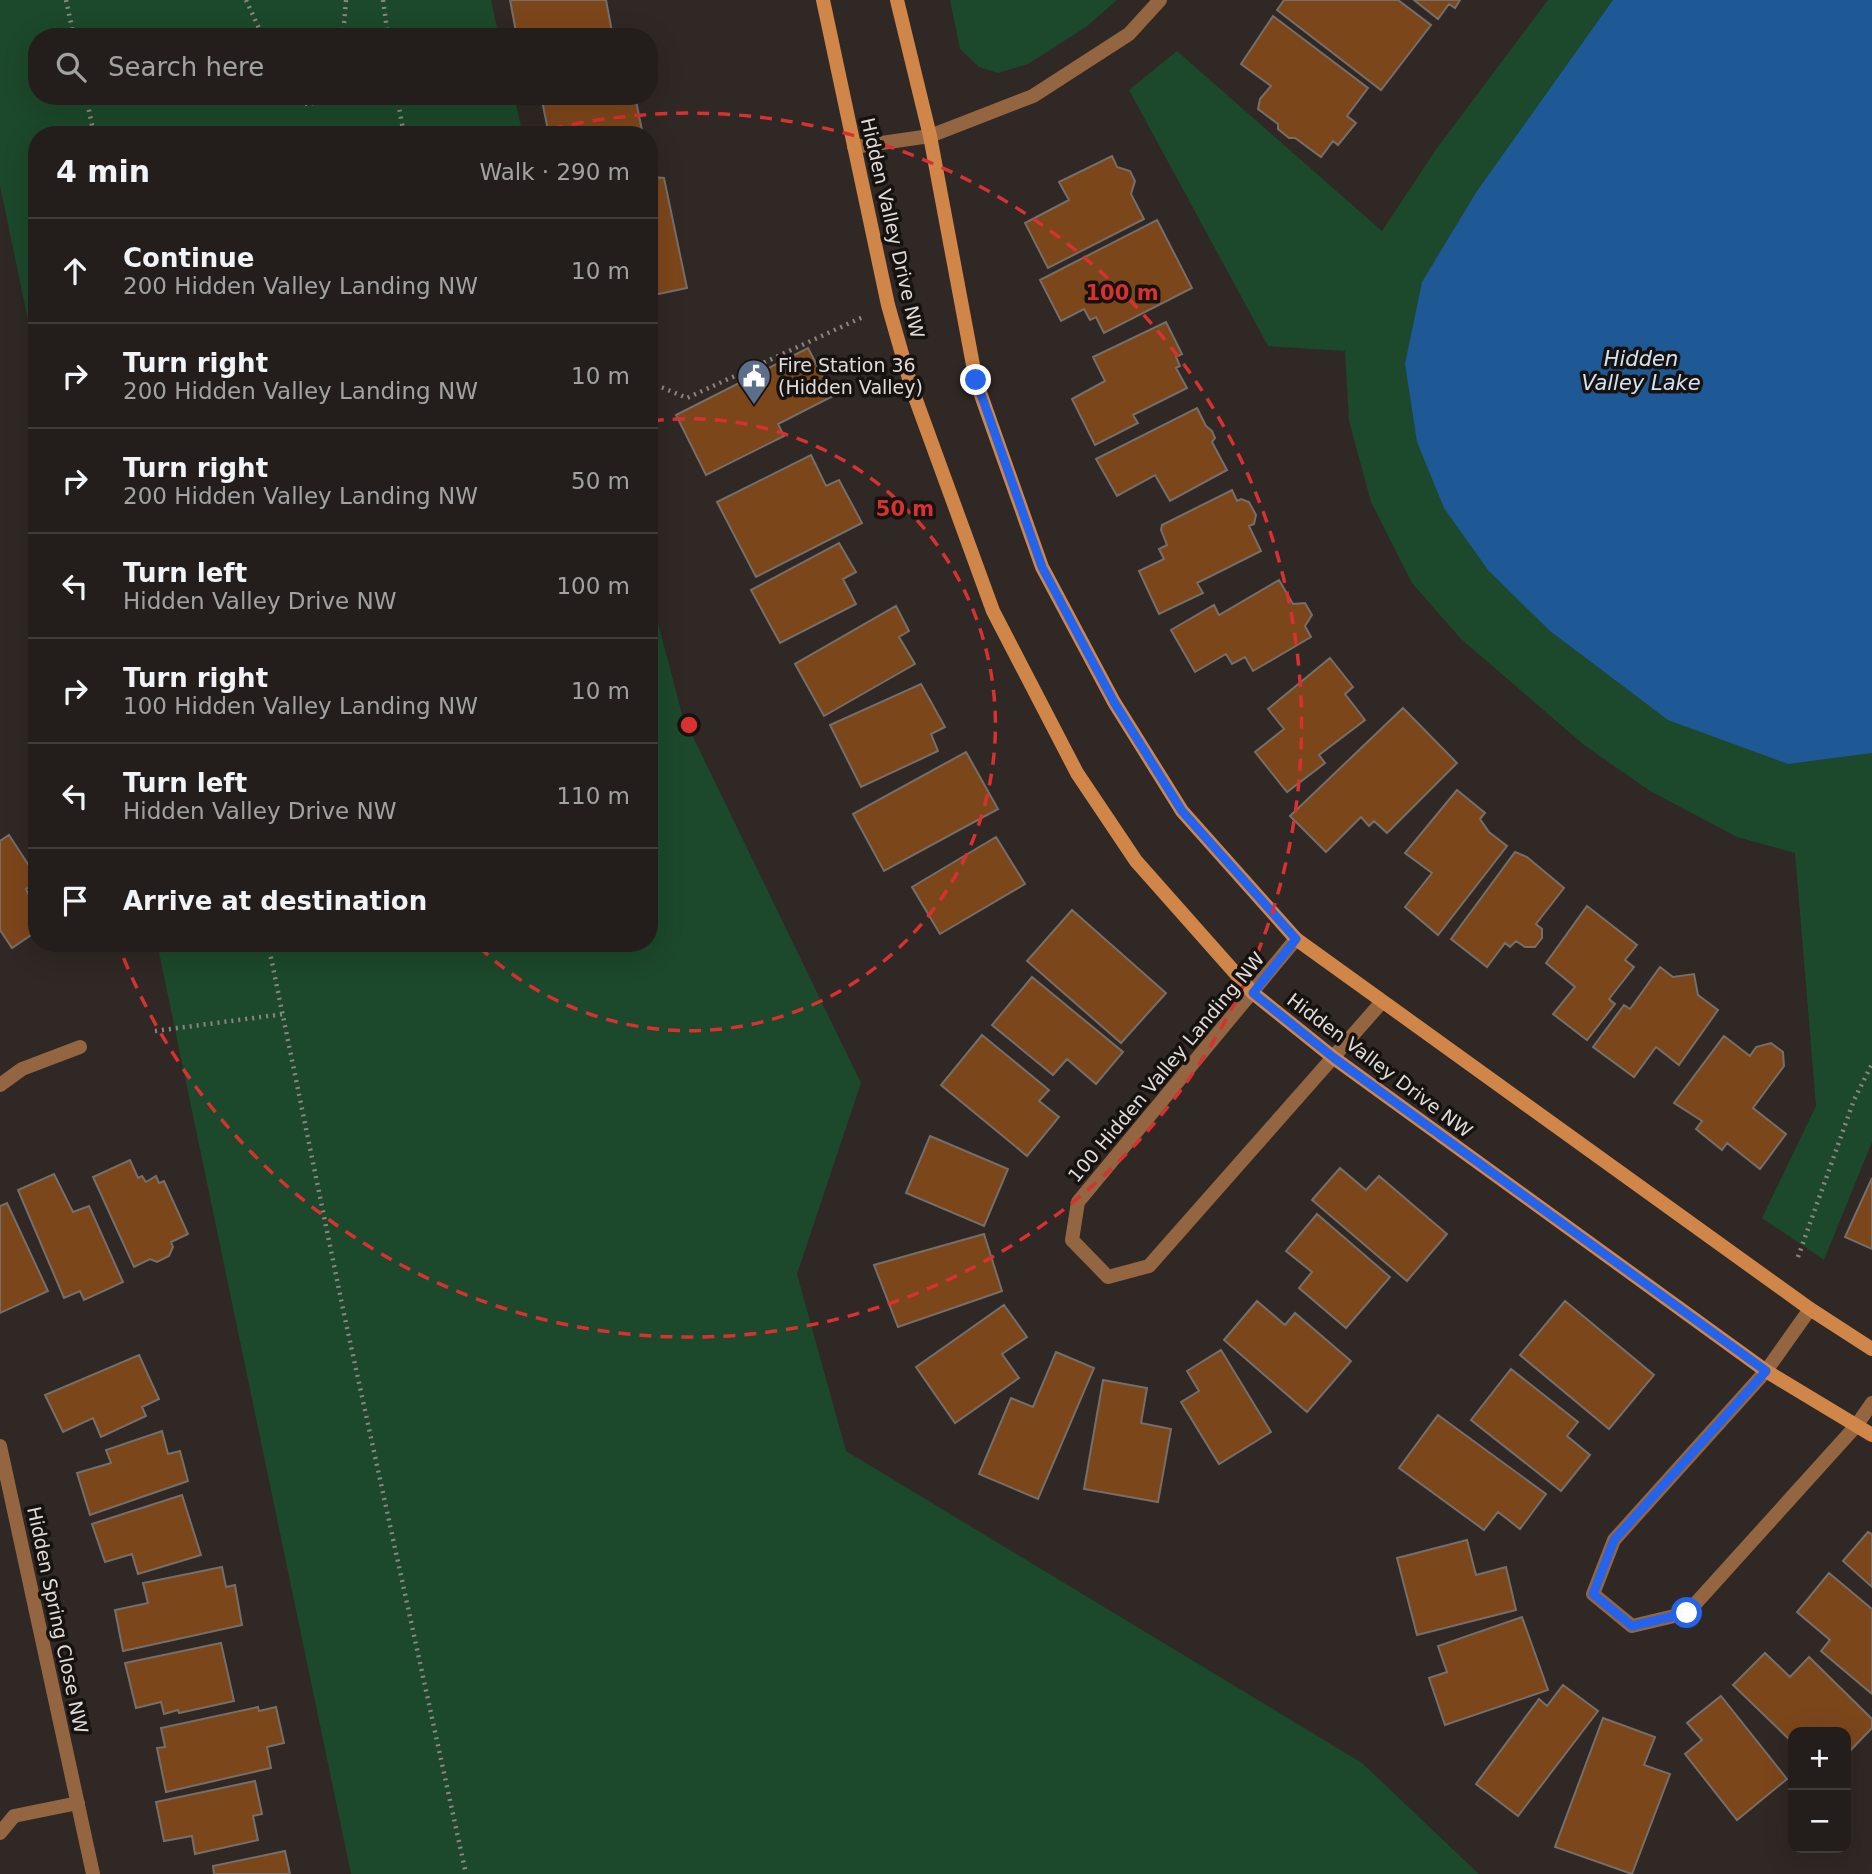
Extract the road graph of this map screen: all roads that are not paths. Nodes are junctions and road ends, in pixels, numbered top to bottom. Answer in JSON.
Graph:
{"nodes":[{"id":1,"x":823,"y":0,"type":"edge"},
{"id":2,"x":897,"y":0,"type":"edge"},
{"id":3,"x":1160,"y":0,"type":"edge"},
{"id":4,"x":930,"y":136,"type":"junction"},
{"id":5,"x":854,"y":147,"type":"junction"},
{"id":6,"x":1296,"y":939,"type":"junction"},
{"id":7,"x":1253,"y":993,"type":"junction"},
{"id":8,"x":1381,"y":1003,"type":"junction"},
{"id":9,"x":80,"y":1047,"type":"dead end"},
{"id":10,"x":1334,"y":1058,"type":"junction"},
{"id":11,"x":0,"y":1085,"type":"edge"},
{"id":12,"x":1810,"y":1309,"type":"junction"},
{"id":13,"x":1872,"y":1349,"type":"edge"},
{"id":14,"x":1766,"y":1371,"type":"junction"},
{"id":15,"x":1872,"y":1404,"type":"edge"},
{"id":16,"x":1856,"y":1426,"type":"junction"},
{"id":17,"x":1872,"y":1435,"type":"edge"},
{"id":18,"x":0,"y":1446,"type":"edge"},
{"id":19,"x":78,"y":1803,"type":"junction"},
{"id":20,"x":0,"y":1833,"type":"edge"},
{"id":21,"x":93,"y":1874,"type":"edge"}],
"edges":[{"from":1,"to":5,"type":"street","name":"Hidden Valley Drive NW"},
{"from":2,"to":4,"type":"street"},
{"from":3,"to":4,"type":"street"},
{"from":4,"to":5,"type":"street"},
{"from":4,"to":6,"type":"street"},
{"from":5,"to":7,"type":"street","name":"Hidden Valley Drive NW"},
{"from":6,"to":7,"type":"street","name":"100 Hidden Valley Landing NW"},
{"from":6,"to":8,"type":"street"},
{"from":7,"to":10,"type":"street","name":"Hidden Valley Drive NW"},
{"from":7,"to":10,"type":"street","name":"100 Hidden Valley Landing NW"},
{"from":8,"to":10,"type":"street","name":"100 Hidden Valley Landing NW"},
{"from":8,"to":12,"type":"street"},
{"from":9,"to":11,"type":"street"},
{"from":10,"to":14,"type":"street","name":"Hidden Valley Drive NW"},
{"from":12,"to":13,"type":"street"},
{"from":12,"to":14,"type":"street"},
{"from":14,"to":16,"type":"street","name":"Hidden Valley Drive NW"},
{"from":14,"to":16,"type":"street"},
{"from":15,"to":16,"type":"street"},
{"from":16,"to":17,"type":"street","name":"Hidden Valley Drive NW"},
{"from":18,"to":19,"type":"street","name":"Hidden Spring Close NW"},
{"from":19,"to":20,"type":"street"},
{"from":19,"to":21,"type":"street","name":"Hidden Spring Close NW"}]}
